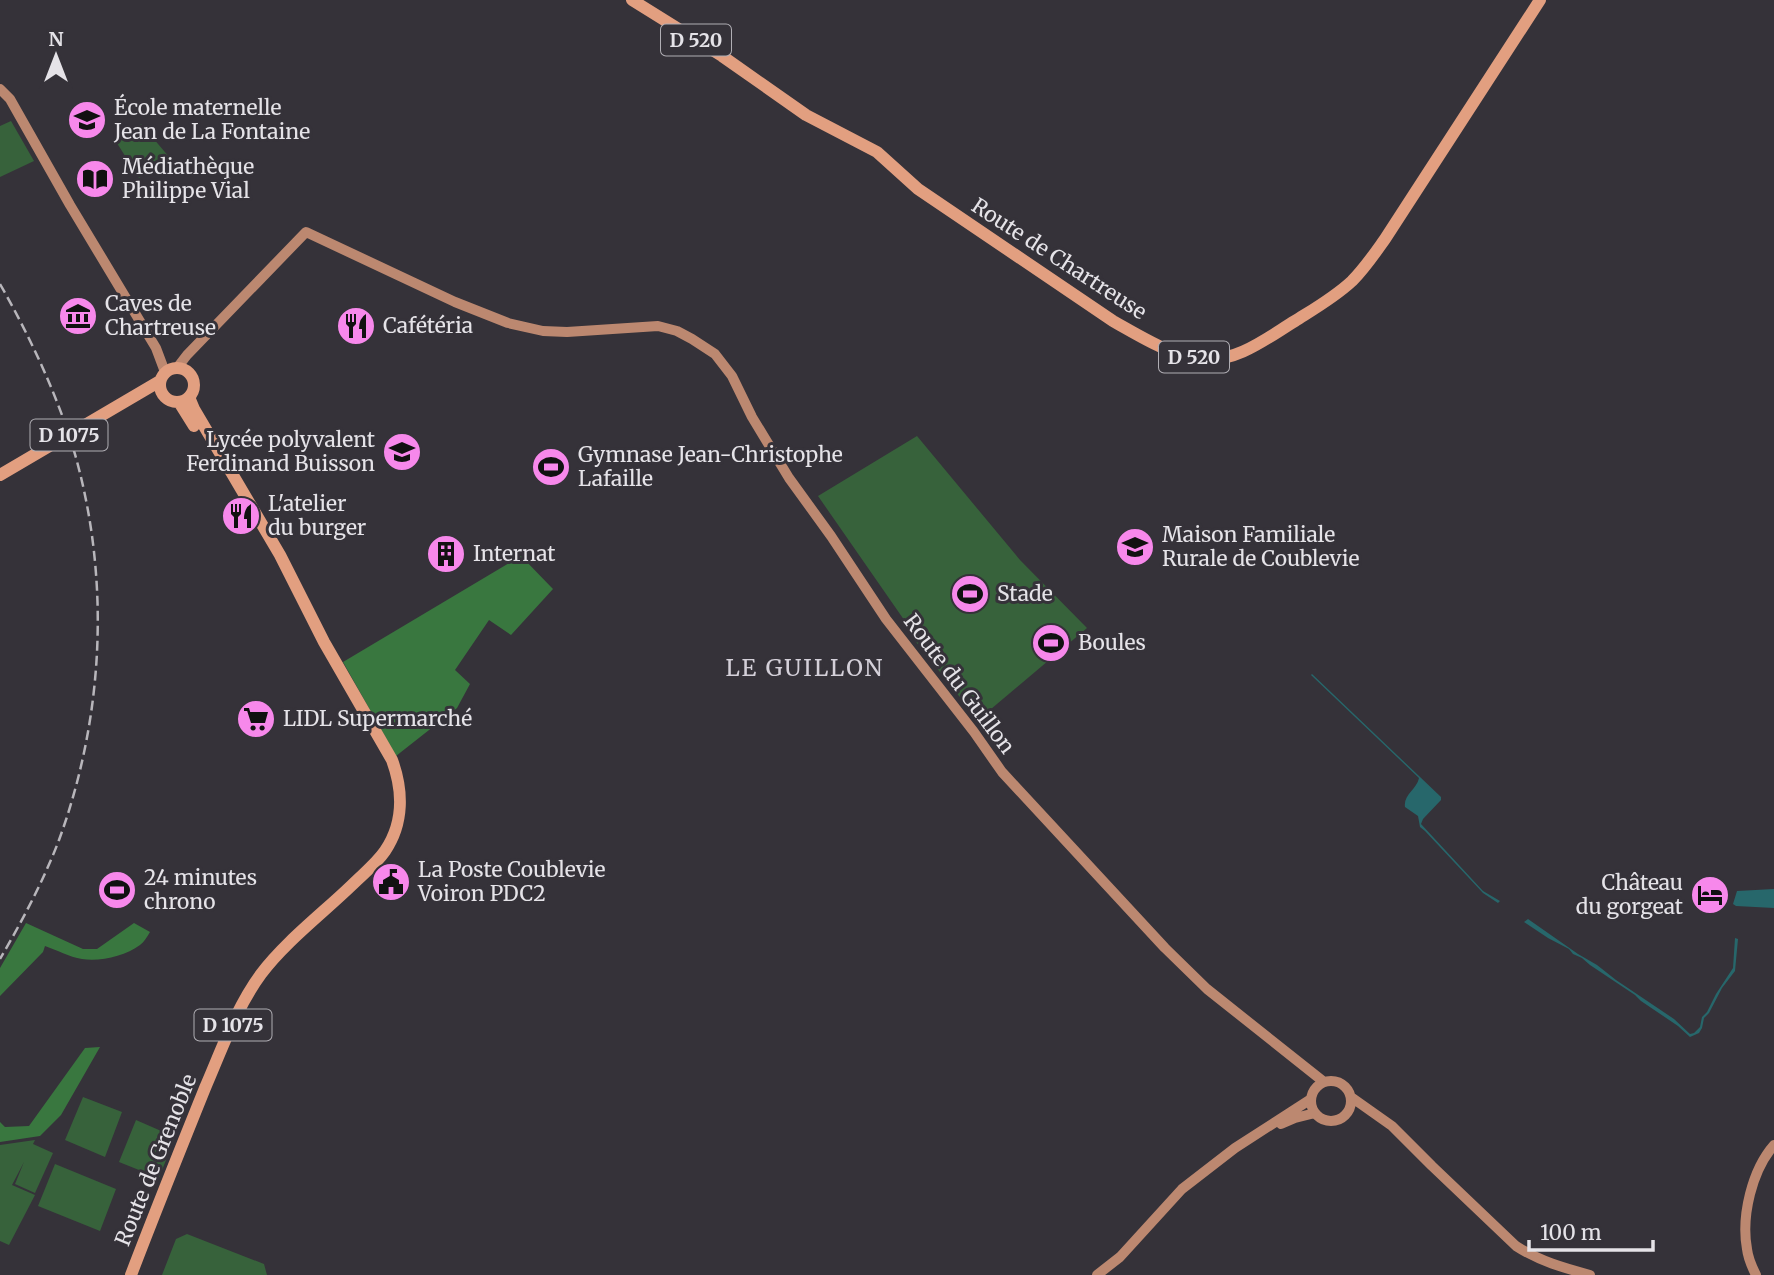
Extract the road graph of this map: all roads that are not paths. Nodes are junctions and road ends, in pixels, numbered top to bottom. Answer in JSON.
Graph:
{"nodes":[{"id":1,"x":632,"y":0,"type":"edge"},
{"id":2,"x":1540,"y":0,"type":"edge"},
{"id":3,"x":3,"y":91,"type":"edge"},
{"id":4,"x":171,"y":375,"type":"junction"},
{"id":5,"x":184,"y":400,"type":"junction"},
{"id":6,"x":0,"y":475,"type":"edge"},
{"id":7,"x":1284,"y":1051,"type":"junction"},
{"id":8,"x":1324,"y":1082,"type":"junction"},
{"id":9,"x":1312,"y":1095,"type":"junction"},
{"id":10,"x":1351,"y":1097,"type":"junction"},
{"id":11,"x":1315,"y":1113,"type":"junction"},
{"id":12,"x":1347,"y":1114,"type":"junction"},
{"id":13,"x":1774,"y":1145,"type":"edge"},
{"id":14,"x":1235,"y":1148,"type":"junction"},
{"id":15,"x":1423,"y":1158,"type":"junction"},
{"id":16,"x":131,"y":1275,"type":"edge"},
{"id":17,"x":1097,"y":1275,"type":"edge"},
{"id":18,"x":1590,"y":1275,"type":"edge"},
{"id":19,"x":1756,"y":1275,"type":"edge"}],
"edges":[{"from":1,"to":2,"type":"main road","name":"Route de Chartreuse","number":"D 520"},
{"from":3,"to":4,"type":"street"},
{"from":4,"to":5,"type":"main road"},
{"from":4,"to":5,"type":"main road"},
{"from":4,"to":6,"type":"main road","number":"D 1075"},
{"from":4,"to":7,"type":"street","name":"Route du Guillon"},
{"from":5,"to":16,"type":"main road","name":"Route de Grenoble","number":"D 1075"},
{"from":7,"to":8,"type":"street","name":"Route du Guillon"},
{"from":7,"to":9,"type":"street","name":"Route du Guillon"},
{"from":8,"to":9,"type":"street"},
{"from":8,"to":10,"type":"street"},
{"from":9,"to":11,"type":"street"},
{"from":9,"to":14,"type":"street"},
{"from":10,"to":12,"type":"street"},
{"from":10,"to":15,"type":"street"},
{"from":11,"to":12,"type":"street"},
{"from":11,"to":14,"type":"street"},
{"from":12,"to":15,"type":"street"},
{"from":13,"to":19,"type":"street"},
{"from":14,"to":17,"type":"street"},
{"from":15,"to":18,"type":"street"}]}
